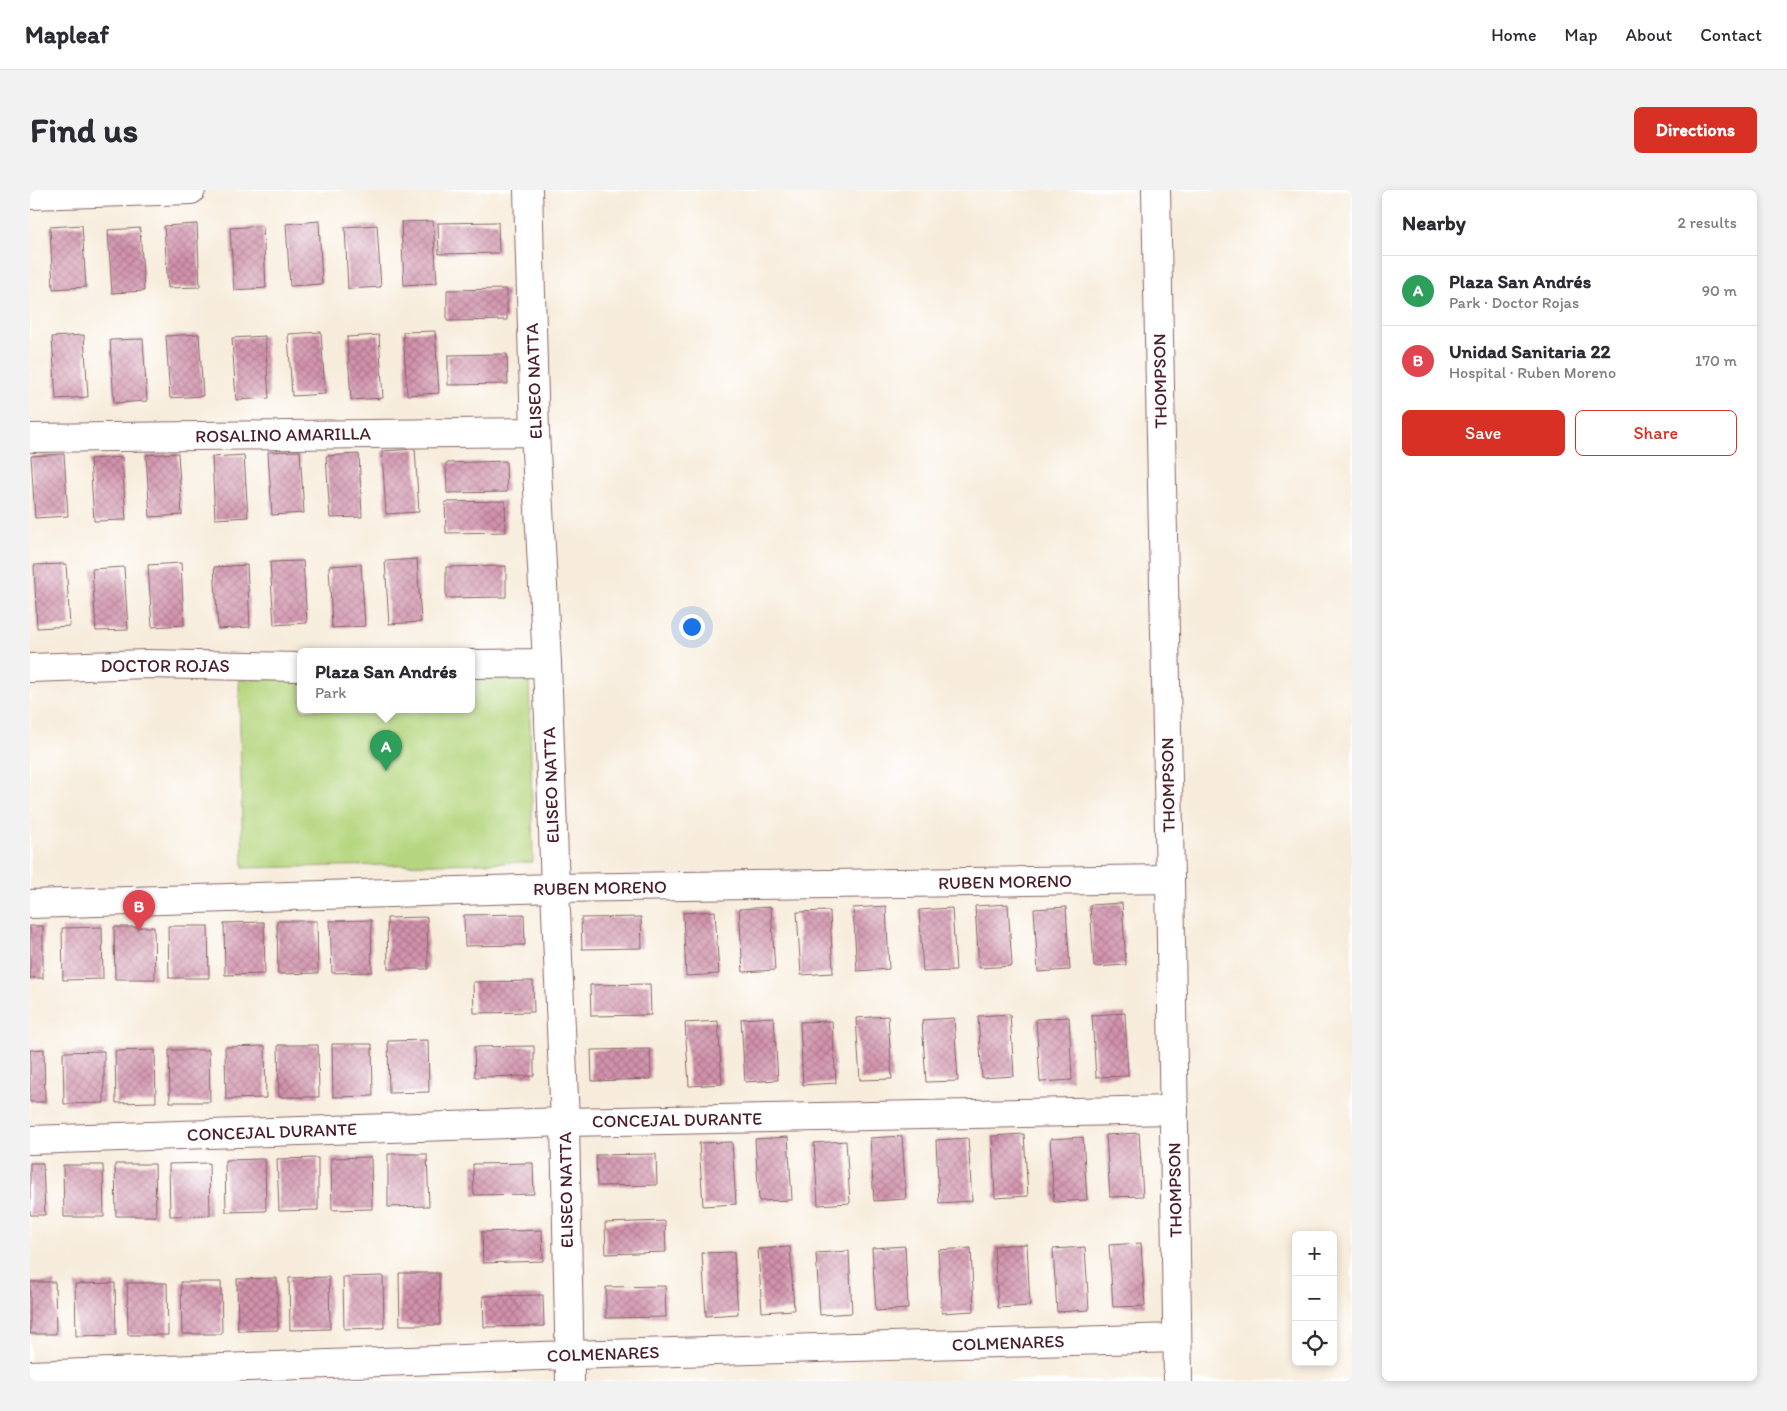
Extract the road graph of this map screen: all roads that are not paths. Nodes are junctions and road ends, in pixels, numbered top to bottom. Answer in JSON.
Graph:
{"nodes":[{"id":1,"x":191,"y":190,"type":"edge"},
{"id":2,"x":528,"y":190,"type":"edge"},
{"id":3,"x":1156,"y":190,"type":"edge"},
{"id":4,"x":30,"y":194,"type":"edge"},
{"id":5,"x":535,"y":432,"type":"junction"},
{"id":6,"x":30,"y":438,"type":"edge"},
{"id":7,"x":547,"y":663,"type":"junction"},
{"id":8,"x":475,"y":664,"type":"edge"},
{"id":9,"x":297,"y":667,"type":"edge"},
{"id":10,"x":30,"y":668,"type":"edge"},
{"id":11,"x":1170,"y":879,"type":"junction"},
{"id":12,"x":554,"y":888,"type":"junction"},
{"id":13,"x":30,"y":904,"type":"edge"},
{"id":14,"x":1174,"y":1110,"type":"junction"},
{"id":15,"x":565,"y":1122,"type":"junction"},
{"id":16,"x":30,"y":1140,"type":"edge"},
{"id":17,"x":1177,"y":1338,"type":"junction"},
{"id":18,"x":569,"y":1368,"type":"edge"},
{"id":19,"x":30,"y":1375,"type":"edge"},
{"id":20,"x":1178,"y":1381,"type":"edge"}],
"edges":[{"from":1,"to":4,"type":"street"},
{"from":2,"to":5,"type":"street","name":"ELISEO NATTA"},
{"from":3,"to":11,"type":"street","name":"THOMPSON"},
{"from":5,"to":6,"type":"street","name":"ROSALINO AMARILLA"},
{"from":5,"to":7,"type":"street","name":"ELISEO NATTA"},
{"from":7,"to":8,"type":"street"},
{"from":7,"to":12,"type":"street","name":"ELISEO NATTA"},
{"from":9,"to":10,"type":"street","name":"DOCTOR ROJAS"},
{"from":11,"to":12,"type":"street","name":"RUBEN MORENO"},
{"from":11,"to":14,"type":"street","name":"THOMPSON"},
{"from":12,"to":13,"type":"street","name":"RUBEN MORENO"},
{"from":12,"to":15,"type":"street","name":"ELISEO NATTA"},
{"from":14,"to":15,"type":"street","name":"CONCEJAL DURANTE"},
{"from":14,"to":17,"type":"street","name":"THOMPSON"},
{"from":15,"to":16,"type":"street","name":"CONCEJAL DURANTE"},
{"from":15,"to":18,"type":"street","name":"ELISEO NATTA"},
{"from":17,"to":18,"type":"street","name":"COLMENARES"},
{"from":17,"to":20,"type":"street","name":"THOMPSON"},
{"from":18,"to":19,"type":"street","name":"COLMENARES"}]}
